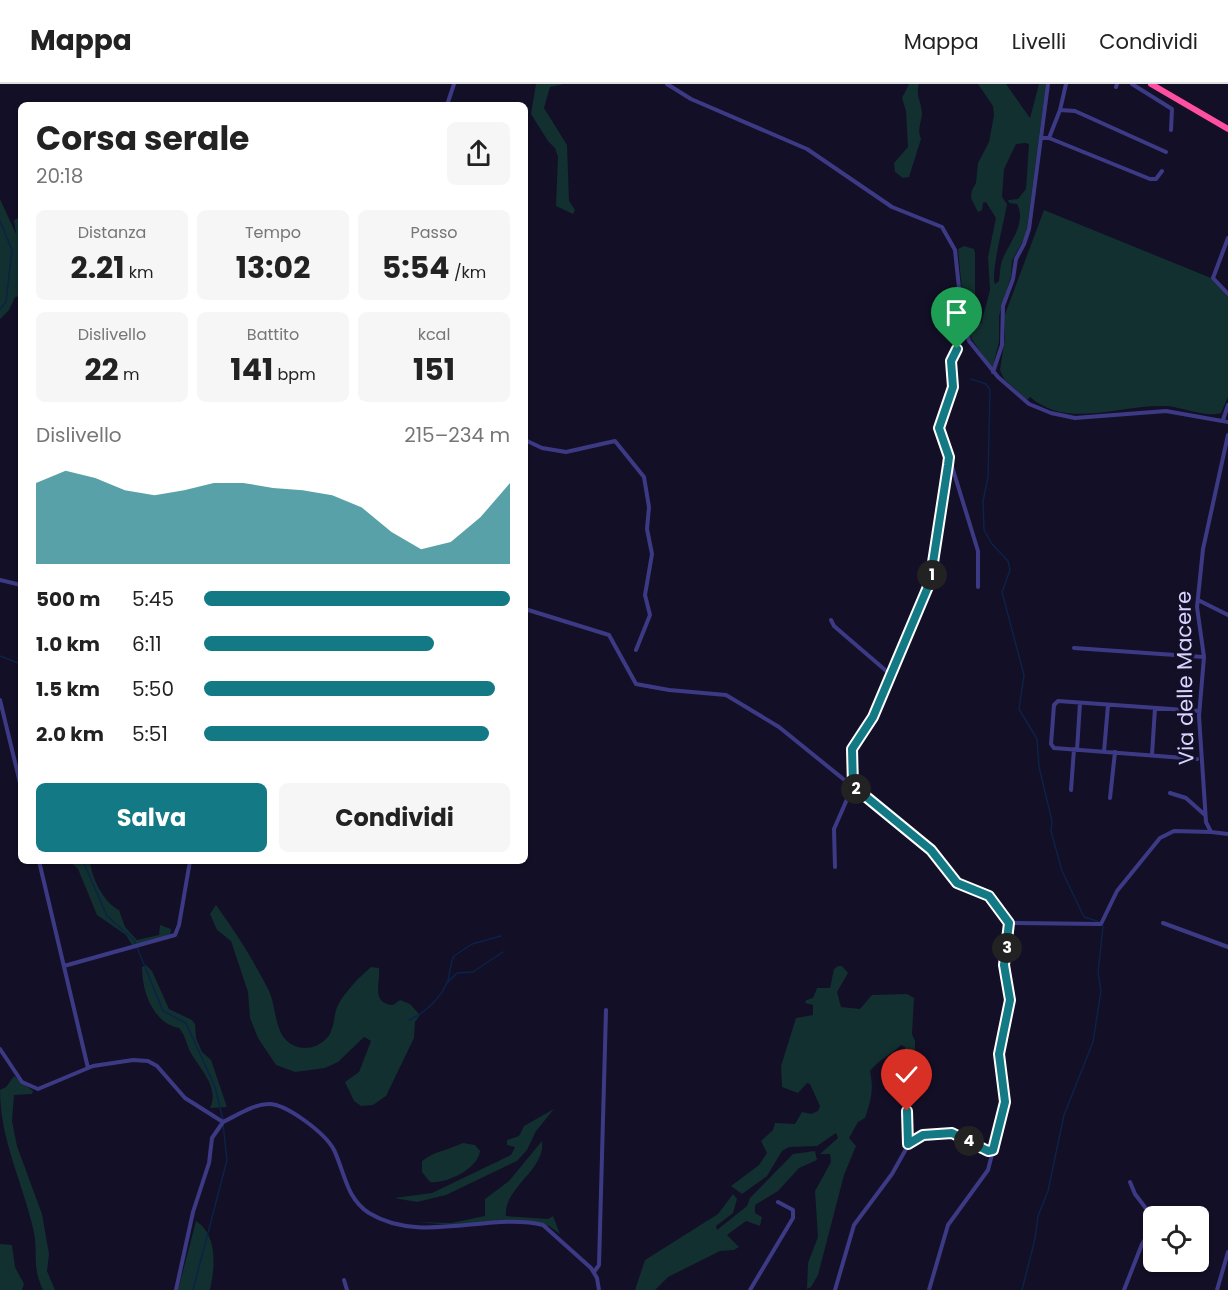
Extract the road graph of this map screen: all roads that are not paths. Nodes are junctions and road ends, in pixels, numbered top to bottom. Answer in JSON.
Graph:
{"nodes":[{"id":1,"x":454,"y":84,"type":"edge"},
{"id":2,"x":667,"y":84,"type":"edge"},
{"id":3,"x":1048,"y":84,"type":"edge"},
{"id":4,"x":1066,"y":84,"type":"edge"},
{"id":5,"x":1132,"y":84,"type":"edge"},
{"id":6,"x":1151,"y":84,"type":"edge"},
{"id":7,"x":1159,"y":84,"type":"edge"},
{"id":8,"x":448,"y":102,"type":"edge"},
{"id":9,"x":1060,"y":110,"type":"junction"},
{"id":10,"x":1228,"y":124,"type":"edge"},
{"id":11,"x":1228,"y":129,"type":"edge"},
{"id":12,"x":1171,"y":130,"type":"dead end"},
{"id":13,"x":1041,"y":138,"type":"junction"},
{"id":14,"x":1049,"y":138,"type":"junction"},
{"id":15,"x":1166,"y":152,"type":"dead end"},
{"id":16,"x":1162,"y":171,"type":"dead end"},
{"id":17,"x":1228,"y":238,"type":"edge"},
{"id":18,"x":1228,"y":294,"type":"edge"},
{"id":19,"x":961,"y":304,"type":"junction"},
{"id":20,"x":993,"y":372,"type":"junction"},
{"id":21,"x":1228,"y":405,"type":"edge"},
{"id":22,"x":1226,"y":421,"type":"edge"},
{"id":23,"x":1228,"y":435,"type":"edge"},
{"id":24,"x":528,"y":441,"type":"edge"},
{"id":25,"x":949,"y":457,"type":"junction"},
{"id":26,"x":0,"y":580,"type":"edge"},
{"id":27,"x":18,"y":584,"type":"edge"},
{"id":28,"x":978,"y":587,"type":"dead end"},
{"id":29,"x":1198,"y":600,"type":"junction"},
{"id":30,"x":528,"y":610,"type":"edge"},
{"id":31,"x":1228,"y":615,"type":"edge"},
{"id":32,"x":831,"y":620,"type":"dead end"},
{"id":33,"x":1074,"y":648,"type":"dead end"},
{"id":34,"x":636,"y":650,"type":"dead end"},
{"id":35,"x":1204,"y":657,"type":"junction"},
{"id":36,"x":891,"y":675,"type":"junction"},
{"id":37,"x":0,"y":700,"type":"edge"},
{"id":38,"x":1080,"y":703,"type":"junction"},
{"id":39,"x":1108,"y":705,"type":"junction"},
{"id":40,"x":1155,"y":708,"type":"junction"},
{"id":41,"x":1199,"y":711,"type":"junction"},
{"id":42,"x":1076,"y":749,"type":"junction"},
{"id":43,"x":1104,"y":752,"type":"junction"},
{"id":44,"x":1115,"y":752,"type":"junction"},
{"id":45,"x":1152,"y":755,"type":"junction"},
{"id":46,"x":1197,"y":759,"type":"dead end"},
{"id":47,"x":18,"y":775,"type":"edge"},
{"id":48,"x":853,"y":786,"type":"junction"},
{"id":49,"x":1071,"y":790,"type":"dead end"},
{"id":50,"x":1170,"y":793,"type":"dead end"},
{"id":51,"x":1110,"y":798,"type":"dead end"},
{"id":52,"x":1206,"y":815,"type":"junction"},
{"id":53,"x":1212,"y":832,"type":"junction"},
{"id":54,"x":1228,"y":834,"type":"edge"},
{"id":55,"x":40,"y":864,"type":"edge"},
{"id":56,"x":189,"y":864,"type":"edge"},
{"id":57,"x":835,"y":867,"type":"dead end"},
{"id":58,"x":1009,"y":923,"type":"junction"},
{"id":59,"x":1163,"y":923,"type":"dead end"},
{"id":60,"x":1228,"y":947,"type":"edge"},
{"id":61,"x":64,"y":966,"type":"junction"},
{"id":62,"x":606,"y":1010,"type":"dead end"},
{"id":63,"x":0,"y":1049,"type":"edge"},
{"id":64,"x":88,"y":1068,"type":"junction"},
{"id":65,"x":907,"y":1111,"type":"dead end"},
{"id":66,"x":223,"y":1122,"type":"junction"},
{"id":67,"x":908,"y":1144,"type":"junction"},
{"id":68,"x":993,"y":1150,"type":"junction"},
{"id":69,"x":1130,"y":1182,"type":"dead end"},
{"id":70,"x":778,"y":1202,"type":"dead end"},
{"id":71,"x":1145,"y":1206,"type":"edge"},
{"id":72,"x":1143,"y":1242,"type":"edge"},
{"id":73,"x":1228,"y":1252,"type":"edge"},
{"id":74,"x":594,"y":1272,"type":"junction"},
{"id":75,"x":344,"y":1280,"type":"dead end"},
{"id":76,"x":176,"y":1290,"type":"edge"},
{"id":77,"x":347,"y":1290,"type":"edge"},
{"id":78,"x":599,"y":1290,"type":"edge"},
{"id":79,"x":750,"y":1290,"type":"edge"},
{"id":80,"x":835,"y":1290,"type":"edge"},
{"id":81,"x":929,"y":1290,"type":"edge"},
{"id":82,"x":1124,"y":1290,"type":"edge"},
{"id":83,"x":1217,"y":1290,"type":"edge"}],
"edges":[{"from":1,"to":8,"type":"street"},
{"from":2,"to":19,"type":"street"},
{"from":3,"to":13,"type":"street"},
{"from":4,"to":9,"type":"street"},
{"from":5,"to":12,"type":"street"},
{"from":6,"to":11,"type":"highway"},
{"from":7,"to":10,"type":"highway"},
{"from":9,"to":14,"type":"street"},
{"from":9,"to":15,"type":"street"},
{"from":13,"to":14,"type":"street"},
{"from":13,"to":20,"type":"street"},
{"from":14,"to":16,"type":"street"},
{"from":17,"to":18,"type":"street"},
{"from":19,"to":20,"type":"street"},
{"from":19,"to":25,"type":"street"},
{"from":20,"to":22,"type":"street"},
{"from":21,"to":22,"type":"street"},
{"from":23,"to":29,"type":"street","name":"Via delle Macere"},
{"from":24,"to":34,"type":"street"},
{"from":25,"to":28,"type":"street"},
{"from":25,"to":36,"type":"street"},
{"from":26,"to":27,"type":"street"},
{"from":29,"to":31,"type":"street"},
{"from":29,"to":35,"type":"street","name":"Via delle Macere"},
{"from":30,"to":48,"type":"street"},
{"from":32,"to":36,"type":"street"},
{"from":33,"to":35,"type":"street"},
{"from":35,"to":41,"type":"street","name":"Via delle Macere"},
{"from":36,"to":48,"type":"street"},
{"from":37,"to":47,"type":"street"},
{"from":38,"to":39,"type":"street"},
{"from":38,"to":42,"type":"street"},
{"from":38,"to":42,"type":"street"},
{"from":39,"to":40,"type":"street"},
{"from":39,"to":43,"type":"street"},
{"from":40,"to":41,"type":"street"},
{"from":40,"to":45,"type":"street"},
{"from":41,"to":52,"type":"street","name":"Via delle Macere"},
{"from":42,"to":43,"type":"street"},
{"from":42,"to":49,"type":"street"},
{"from":43,"to":44,"type":"street"},
{"from":44,"to":45,"type":"street"},
{"from":44,"to":51,"type":"street"},
{"from":45,"to":46,"type":"street"},
{"from":48,"to":57,"type":"street"},
{"from":48,"to":58,"type":"street"},
{"from":50,"to":52,"type":"street"},
{"from":52,"to":53,"type":"street","name":"Via delle Macere"},
{"from":53,"to":54,"type":"street"},
{"from":53,"to":58,"type":"street"},
{"from":55,"to":61,"type":"street"},
{"from":56,"to":61,"type":"street"},
{"from":58,"to":68,"type":"street"},
{"from":59,"to":60,"type":"street"},
{"from":61,"to":64,"type":"street"},
{"from":62,"to":74,"type":"street"},
{"from":63,"to":64,"type":"street"},
{"from":64,"to":66,"type":"street"},
{"from":65,"to":67,"type":"street"},
{"from":66,"to":74,"type":"street"},
{"from":66,"to":76,"type":"street"},
{"from":67,"to":68,"type":"street"},
{"from":67,"to":80,"type":"street"},
{"from":68,"to":81,"type":"street"},
{"from":69,"to":71,"type":"street"},
{"from":70,"to":79,"type":"street"},
{"from":72,"to":82,"type":"street"},
{"from":73,"to":83,"type":"street"},
{"from":74,"to":78,"type":"street"},
{"from":75,"to":77,"type":"street"}]}
